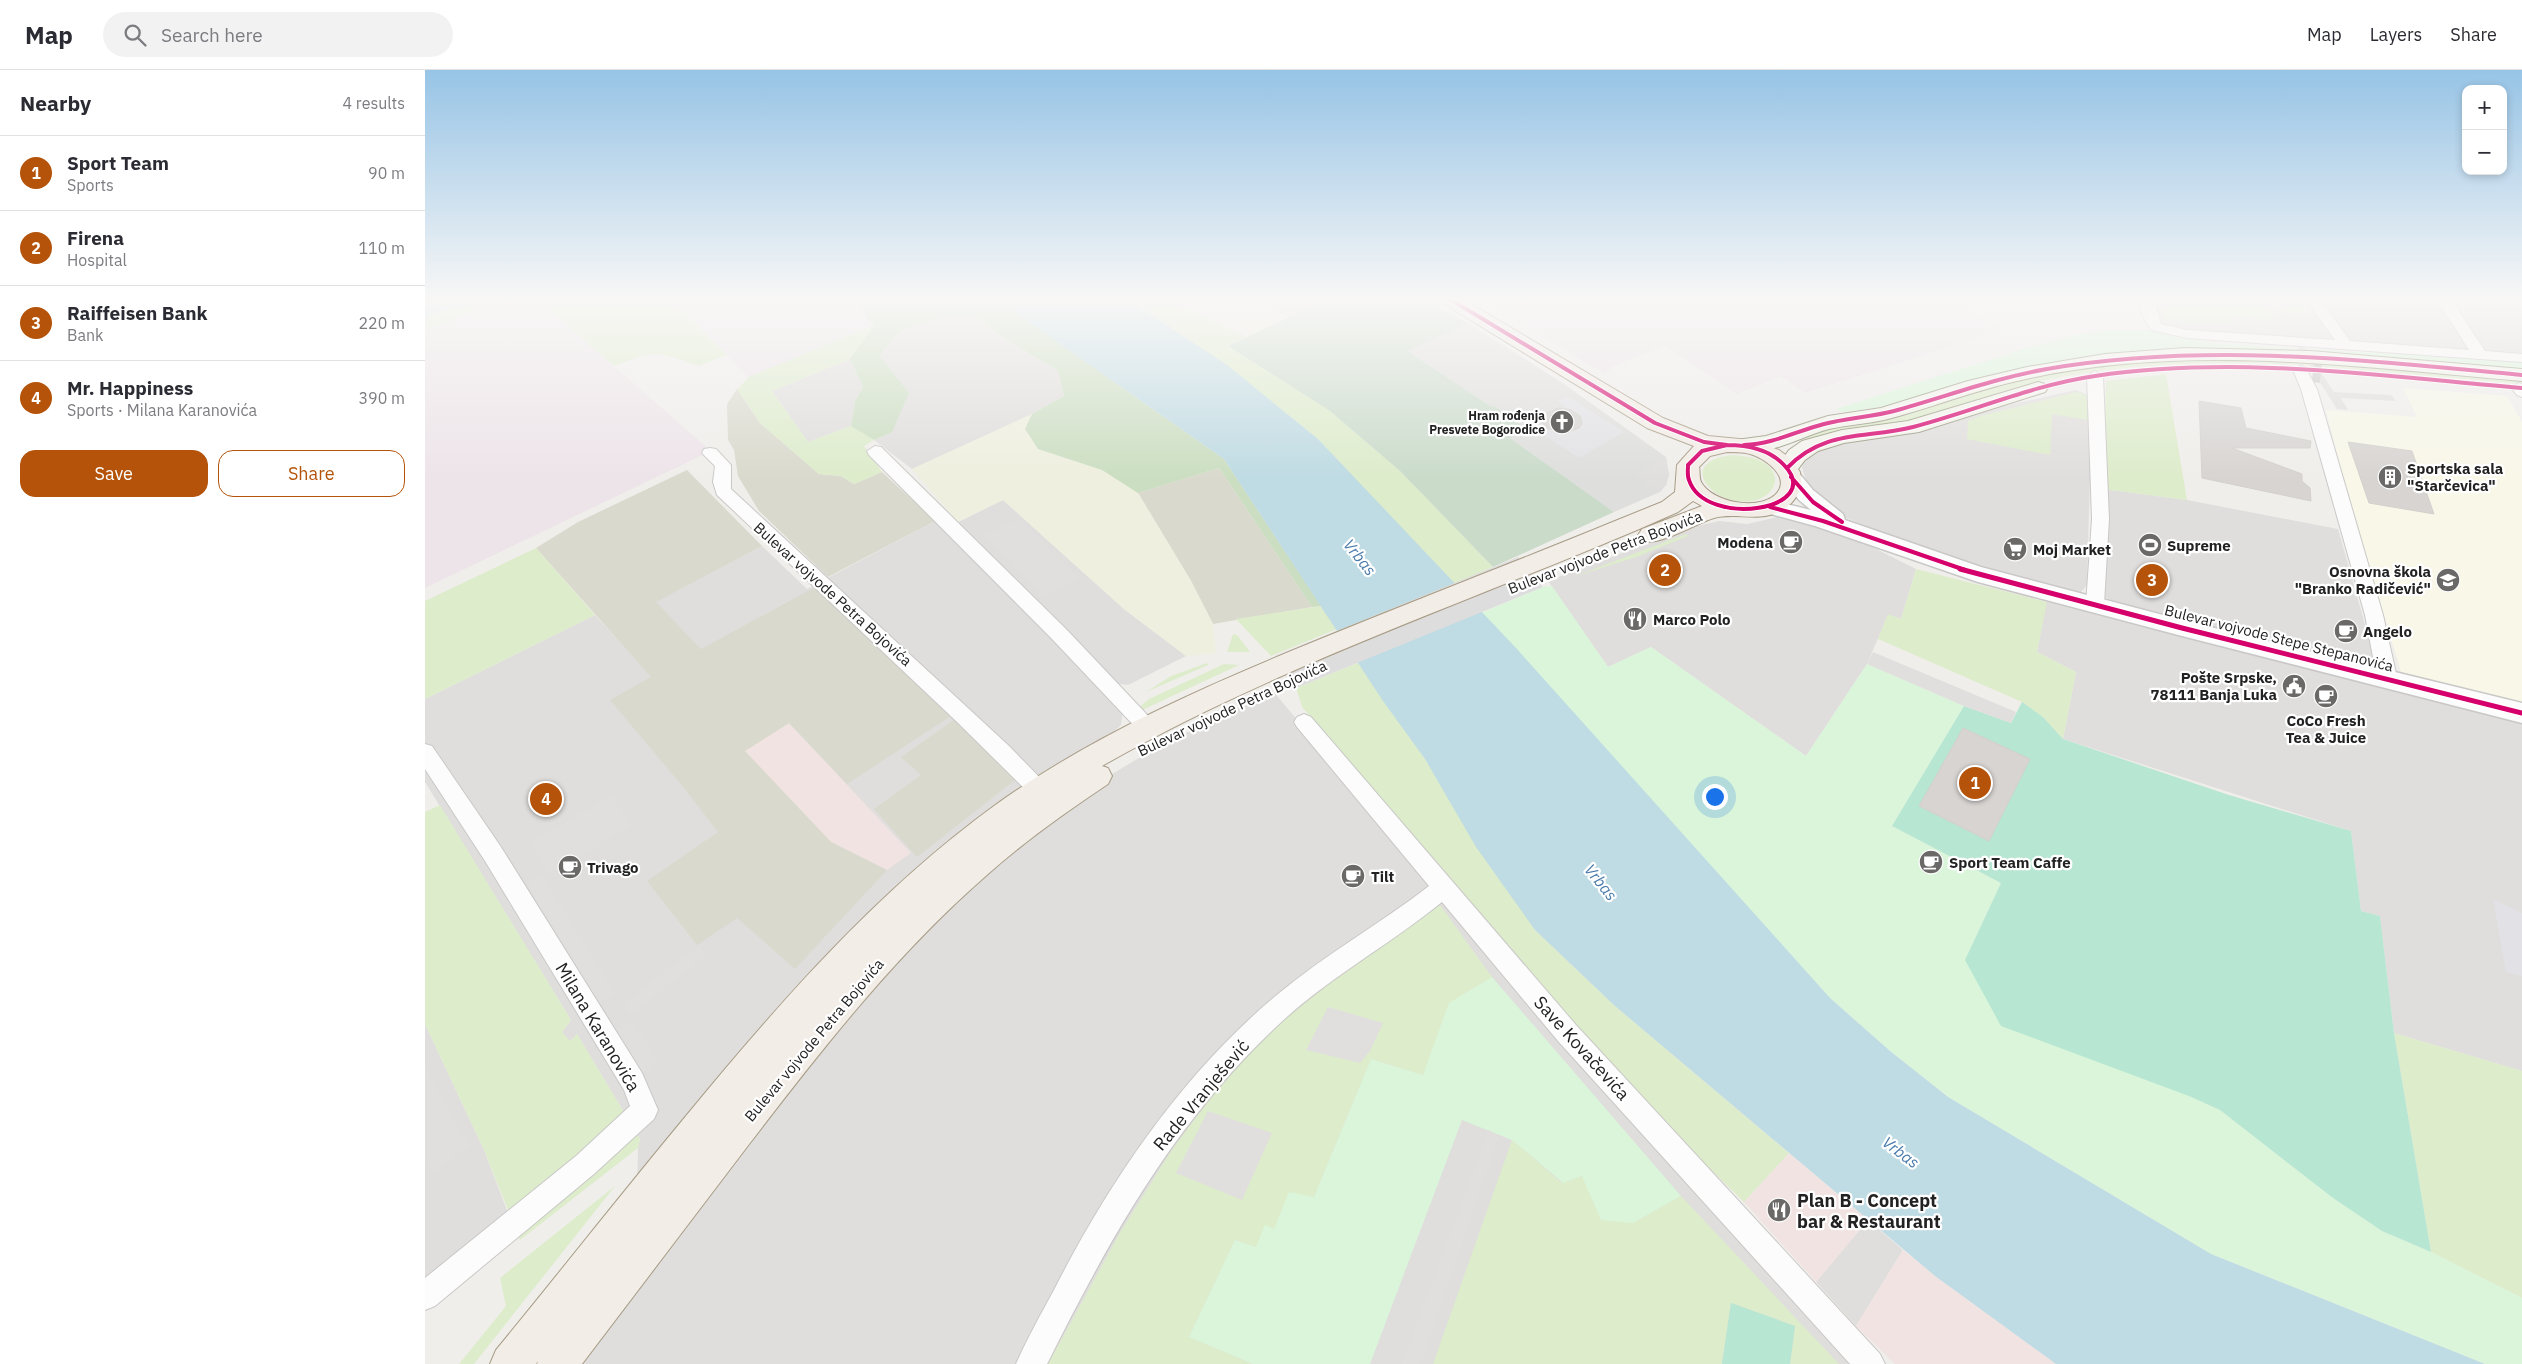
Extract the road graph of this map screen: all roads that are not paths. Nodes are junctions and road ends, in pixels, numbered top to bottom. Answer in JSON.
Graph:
{"nodes":[{"id":1,"x":1548,"y":358,"type":"edge"},
{"id":2,"x":2127,"y":358,"type":"edge"},
{"id":3,"x":2290,"y":358,"type":"edge"},
{"id":4,"x":2306,"y":359,"type":"junction"},
{"id":5,"x":2095,"y":376,"type":"junction"},
{"id":6,"x":2521,"y":386,"type":"edge"},
{"id":7,"x":1655,"y":423,"type":"junction"},
{"id":8,"x":1735,"y":445,"type":"junction"},
{"id":9,"x":875,"y":452,"type":"dead end"},
{"id":10,"x":710,"y":454,"type":"dead end"},
{"id":11,"x":1688,"y":473,"type":"junction"},
{"id":12,"x":1789,"y":473,"type":"junction"},
{"id":13,"x":1769,"y":507,"type":"junction"},
{"id":14,"x":1726,"y":508,"type":"junction"},
{"id":15,"x":1859,"y":532,"type":"junction"},
{"id":16,"x":1530,"y":572,"type":"junction"},
{"id":17,"x":2095,"y":604,"type":"junction"},
{"id":18,"x":1286,"y":672,"type":"junction"},
{"id":19,"x":2387,"y":678,"type":"junction"},
{"id":20,"x":2522,"y":713,"type":"edge"},
{"id":21,"x":1304,"y":722,"type":"dead end"},
{"id":22,"x":1147,"y":727,"type":"junction"},
{"id":23,"x":425,"y":752,"type":"edge"},
{"id":24,"x":1040,"y":791,"type":"junction"},
{"id":25,"x":1443,"y":888,"type":"junction"},
{"id":26,"x":425,"y":1296,"type":"edge"},
{"id":27,"x":510,"y":1364,"type":"edge"},
{"id":28,"x":557,"y":1364,"type":"edge"},
{"id":29,"x":1031,"y":1364,"type":"edge"},
{"id":30,"x":1870,"y":1364,"type":"edge"}],
"edges":[{"from":1,"to":7,"type":"main road"},
{"from":2,"to":8,"type":"main road"},
{"from":3,"to":4,"type":"main road"},
{"from":4,"to":5,"type":"main road"},
{"from":4,"to":6,"type":"main road"},
{"from":4,"to":19,"type":"street"},
{"from":5,"to":12,"type":"main road"},
{"from":5,"to":17,"type":"street"},
{"from":7,"to":8,"type":"main road"},
{"from":7,"to":11,"type":"main road"},
{"from":8,"to":11,"type":"main road"},
{"from":8,"to":12,"type":"main road"},
{"from":9,"to":22,"type":"street","name":"Bulevar vojvode Petra Bojovića"},
{"from":10,"to":24,"type":"street","name":"Bulevar vojvode Petra Bojovića"},
{"from":11,"to":14,"type":"main road"},
{"from":11,"to":16,"type":"main road","name":"Bulevar vojvode Petra Bojovića"},
{"from":12,"to":13,"type":"main road"},
{"from":12,"to":15,"type":"street","name":"Bulevar vojvode Stepe Stepanovića"},
{"from":13,"to":14,"type":"main road"},
{"from":13,"to":15,"type":"street","name":"Bulevar vojvode Stepe Stepanovića"},
{"from":14,"to":16,"type":"main road","name":"Bulevar vojvode Petra Bojovića"},
{"from":15,"to":17,"type":"street","name":"Bulevar vojvode Stepe Stepanovića"},
{"from":16,"to":18,"type":"main road","name":"Bulevar vojvode Petra Bojovića"},
{"from":17,"to":19,"type":"street","name":"Bulevar vojvode Stepe Stepanovića"},
{"from":18,"to":22,"type":"main road","name":"Bulevar vojvode Petra Bojovića"},
{"from":18,"to":28,"type":"main road","name":"Bulevar vojvode Petra Bojovića"},
{"from":19,"to":20,"type":"street","name":"Bulevar vojvode Stepe Stepanovića"},
{"from":21,"to":25,"type":"street","name":"Save Kovačevića"},
{"from":22,"to":24,"type":"main road","name":"Bulevar vojvode Petra Bojovića"},
{"from":23,"to":26,"type":"street","name":"Milana Karanovića"},
{"from":24,"to":27,"type":"main road","name":"Bulevar vojvode Petra Bojovića"},
{"from":25,"to":29,"type":"street","name":"Rade Vranješević"},
{"from":25,"to":30,"type":"street","name":"Save Kovačevića"}]}
